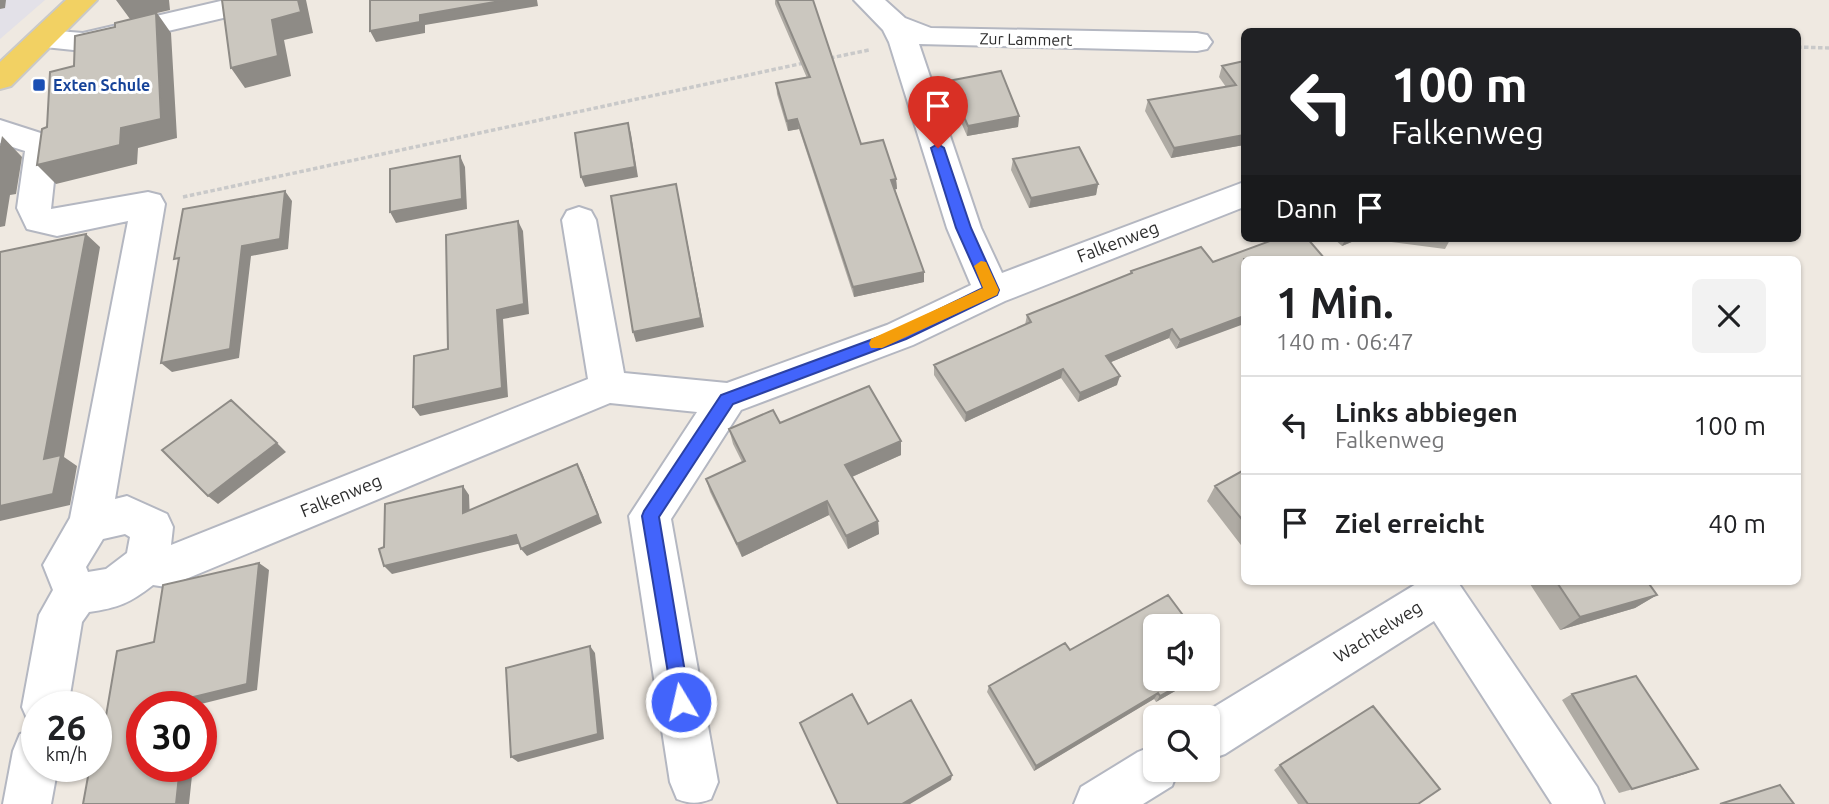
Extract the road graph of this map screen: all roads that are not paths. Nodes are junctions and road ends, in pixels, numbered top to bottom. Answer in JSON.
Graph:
{"nodes":[{"id":1,"x":83,"y":0,"type":"edge"},
{"id":2,"x":264,"y":0,"type":"edge"},
{"id":3,"x":889,"y":22,"type":"edge"},
{"id":4,"x":45,"y":39,"type":"junction"},
{"id":5,"x":1197,"y":41,"type":"dead end"},
{"id":6,"x":0,"y":79,"type":"edge"},
{"id":7,"x":0,"y":131,"type":"edge"},
{"id":8,"x":1241,"y":195,"type":"edge"},
{"id":9,"x":579,"y":220,"type":"dead end"},
{"id":10,"x":992,"y":290,"type":"junction"},
{"id":11,"x":608,"y":387,"type":"junction"},
{"id":12,"x":727,"y":399,"type":"junction"},
{"id":13,"x":90,"y":524,"type":"junction"},
{"id":14,"x":147,"y":564,"type":"junction"},
{"id":15,"x":1437,"y":587,"type":"edge"},
{"id":16,"x":76,"y":594,"type":"junction"},
{"id":17,"x":48,"y":691,"type":"edge"},
{"id":18,"x":1220,"y":729,"type":"edge"},
{"id":19,"x":1143,"y":776,"type":"edge"},
{"id":20,"x":31,"y":782,"type":"edge"},
{"id":21,"x":694,"y":782,"type":"dead end"},
{"id":22,"x":27,"y":804,"type":"edge"},
{"id":23,"x":1098,"y":804,"type":"edge"},
{"id":24,"x":1580,"y":804,"type":"edge"}],
"edges":[{"from":1,"to":4,"type":"main road"},
{"from":2,"to":4,"type":"street"},
{"from":3,"to":5,"type":"street","name":"Zur Lammert"},
{"from":3,"to":10,"type":"street"},
{"from":4,"to":6,"type":"main road"},
{"from":7,"to":13,"type":"street"},
{"from":8,"to":10,"type":"street","name":"Falkenweg"},
{"from":9,"to":11,"type":"street"},
{"from":10,"to":12,"type":"street","name":"Falkenweg"},
{"from":11,"to":12,"type":"street","name":"Falkenweg"},
{"from":11,"to":14,"type":"street","name":"Falkenweg"},
{"from":12,"to":21,"type":"street"},
{"from":13,"to":14,"type":"street"},
{"from":13,"to":16,"type":"street"},
{"from":14,"to":16,"type":"street"},
{"from":15,"to":18,"type":"street","name":"Wachtelweg"},
{"from":15,"to":24,"type":"street","name":"Wachtelweg"},
{"from":16,"to":17,"type":"street"},
{"from":19,"to":23,"type":"street"},
{"from":20,"to":22,"type":"street"}]}
